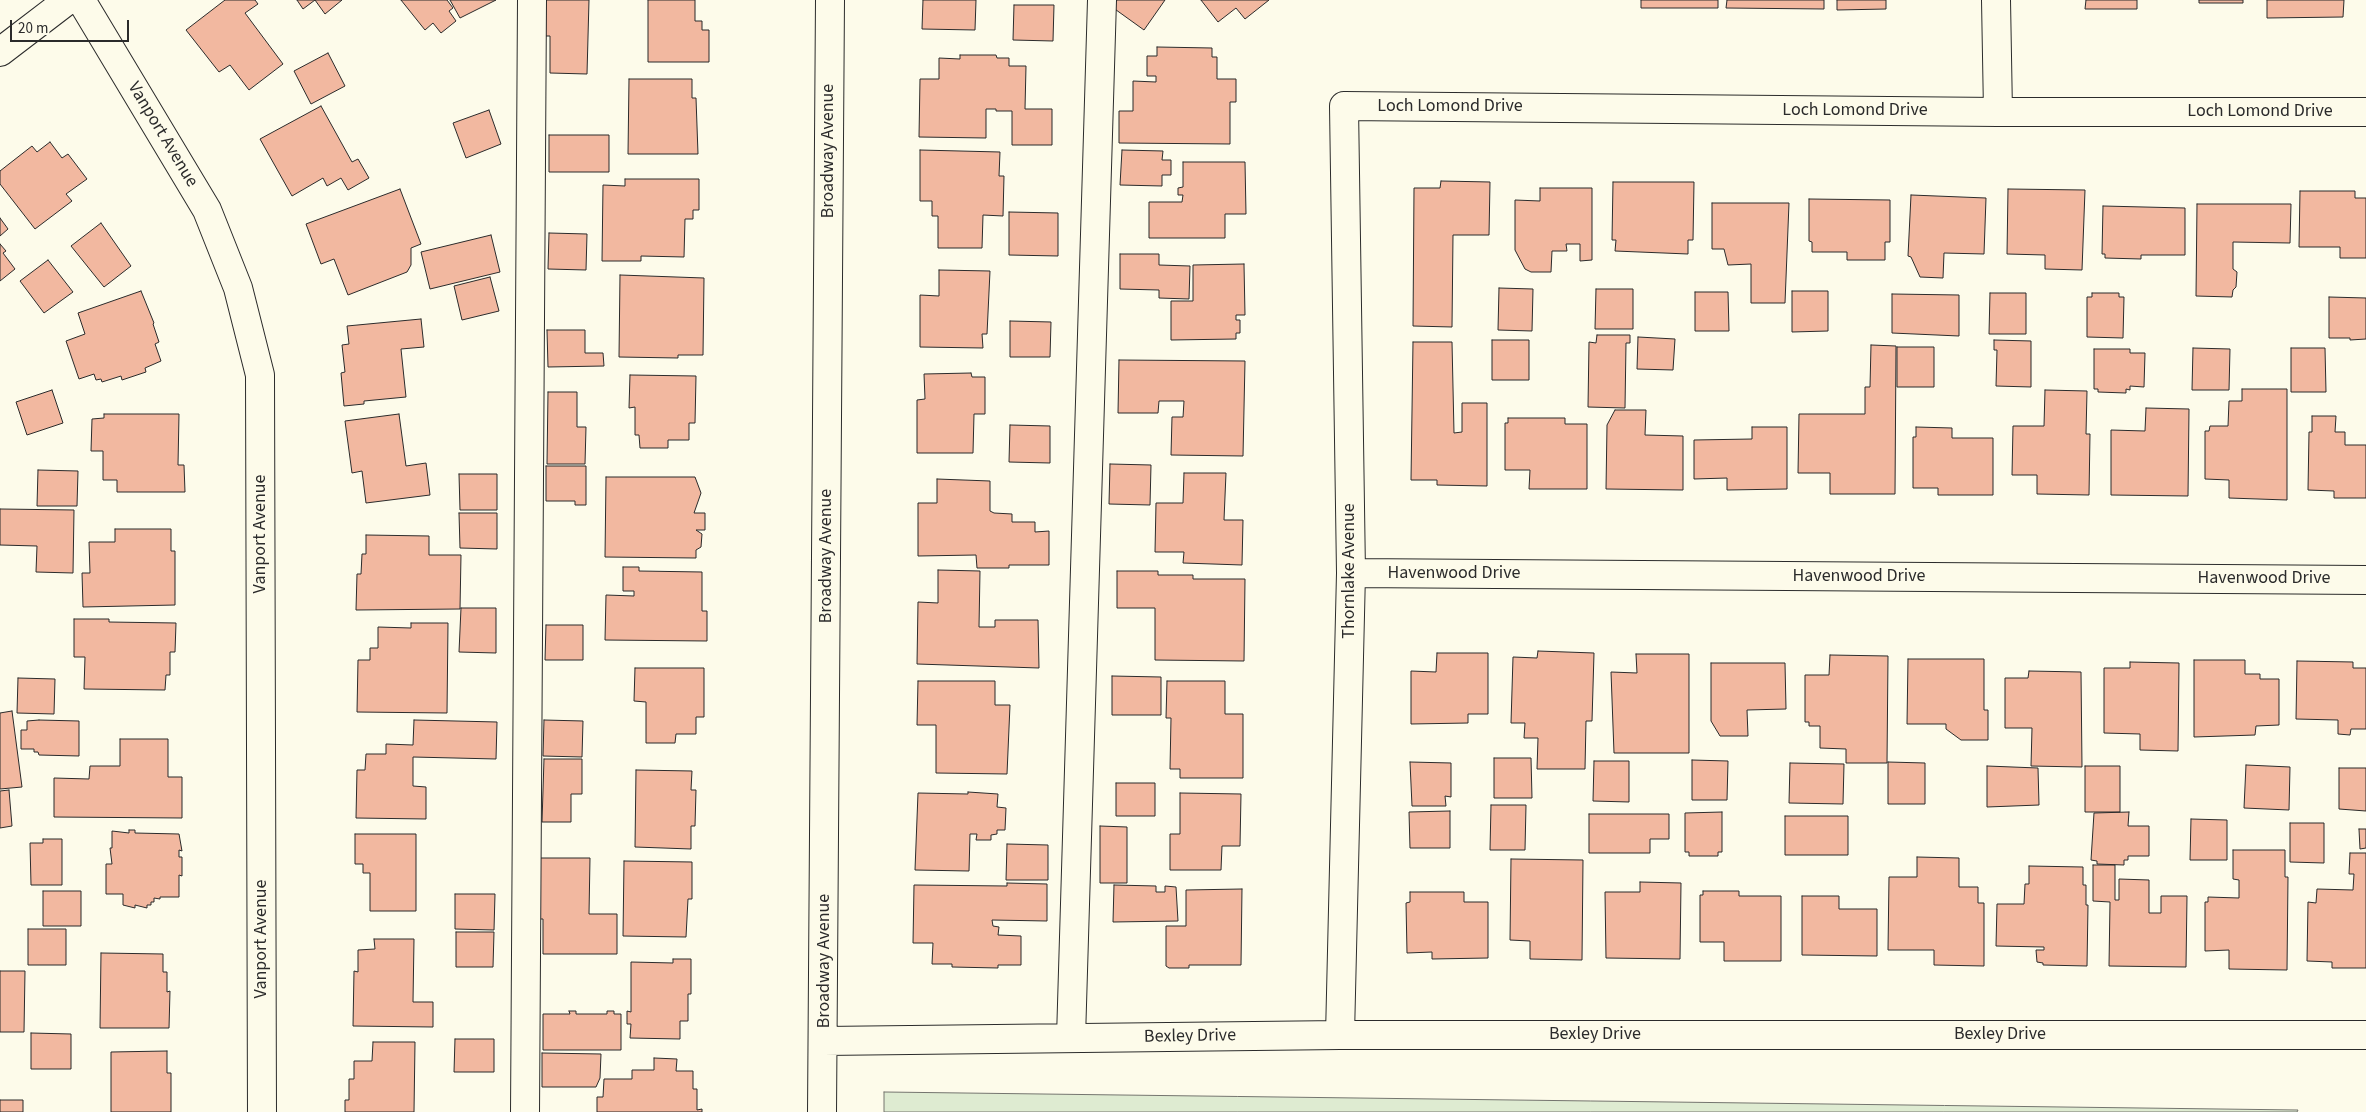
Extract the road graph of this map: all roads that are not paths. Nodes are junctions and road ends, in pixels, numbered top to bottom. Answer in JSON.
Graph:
{"nodes":[{"id":1,"x":68,"y":0,"type":"edge"},
{"id":2,"x":81,"y":0,"type":"edge"},
{"id":3,"x":532,"y":0,"type":"edge"},
{"id":4,"x":830,"y":0,"type":"edge"},
{"id":5,"x":1102,"y":0,"type":"edge"},
{"id":6,"x":1996,"y":0,"type":"edge"},
{"id":7,"x":0,"y":52,"type":"edge"},
{"id":8,"x":1344,"y":106,"type":"joint"},
{"id":9,"x":1998,"y":112,"type":"junction"},
{"id":10,"x":2366,"y":112,"type":"edge"},
{"id":11,"x":1351,"y":574,"type":"junction"},
{"id":12,"x":2366,"y":580,"type":"edge"},
{"id":13,"x":1340,"y":1035,"type":"junction"},
{"id":14,"x":2366,"y":1035,"type":"edge"},
{"id":15,"x":1071,"y":1038,"type":"junction"},
{"id":16,"x":824,"y":1041,"type":"junction"},
{"id":17,"x":262,"y":1112,"type":"edge"},
{"id":18,"x":526,"y":1112,"type":"edge"},
{"id":19,"x":822,"y":1112,"type":"edge"}],
"edges":[{"from":1,"to":7,"type":"street"},
{"from":2,"to":17,"type":"street","name":"Vanport Avenue"},
{"from":3,"to":18,"type":"street"},
{"from":4,"to":16,"type":"street","name":"Broadway Avenue"},
{"from":5,"to":15,"type":"street"},
{"from":6,"to":9,"type":"street"},
{"from":8,"to":9,"type":"street","name":"Loch Lomond Drive"},
{"from":8,"to":11,"type":"street","name":"Thornlake Avenue"},
{"from":9,"to":10,"type":"street","name":"Loch Lomond Drive"},
{"from":11,"to":12,"type":"street","name":"Havenwood Drive"},
{"from":11,"to":13,"type":"street","name":"Thornlake Avenue"},
{"from":13,"to":14,"type":"street","name":"Bexley Drive"},
{"from":13,"to":15,"type":"street","name":"Bexley Drive"},
{"from":15,"to":16,"type":"street","name":"Bexley Drive"},
{"from":16,"to":19,"type":"street","name":"Broadway Avenue"}]}
